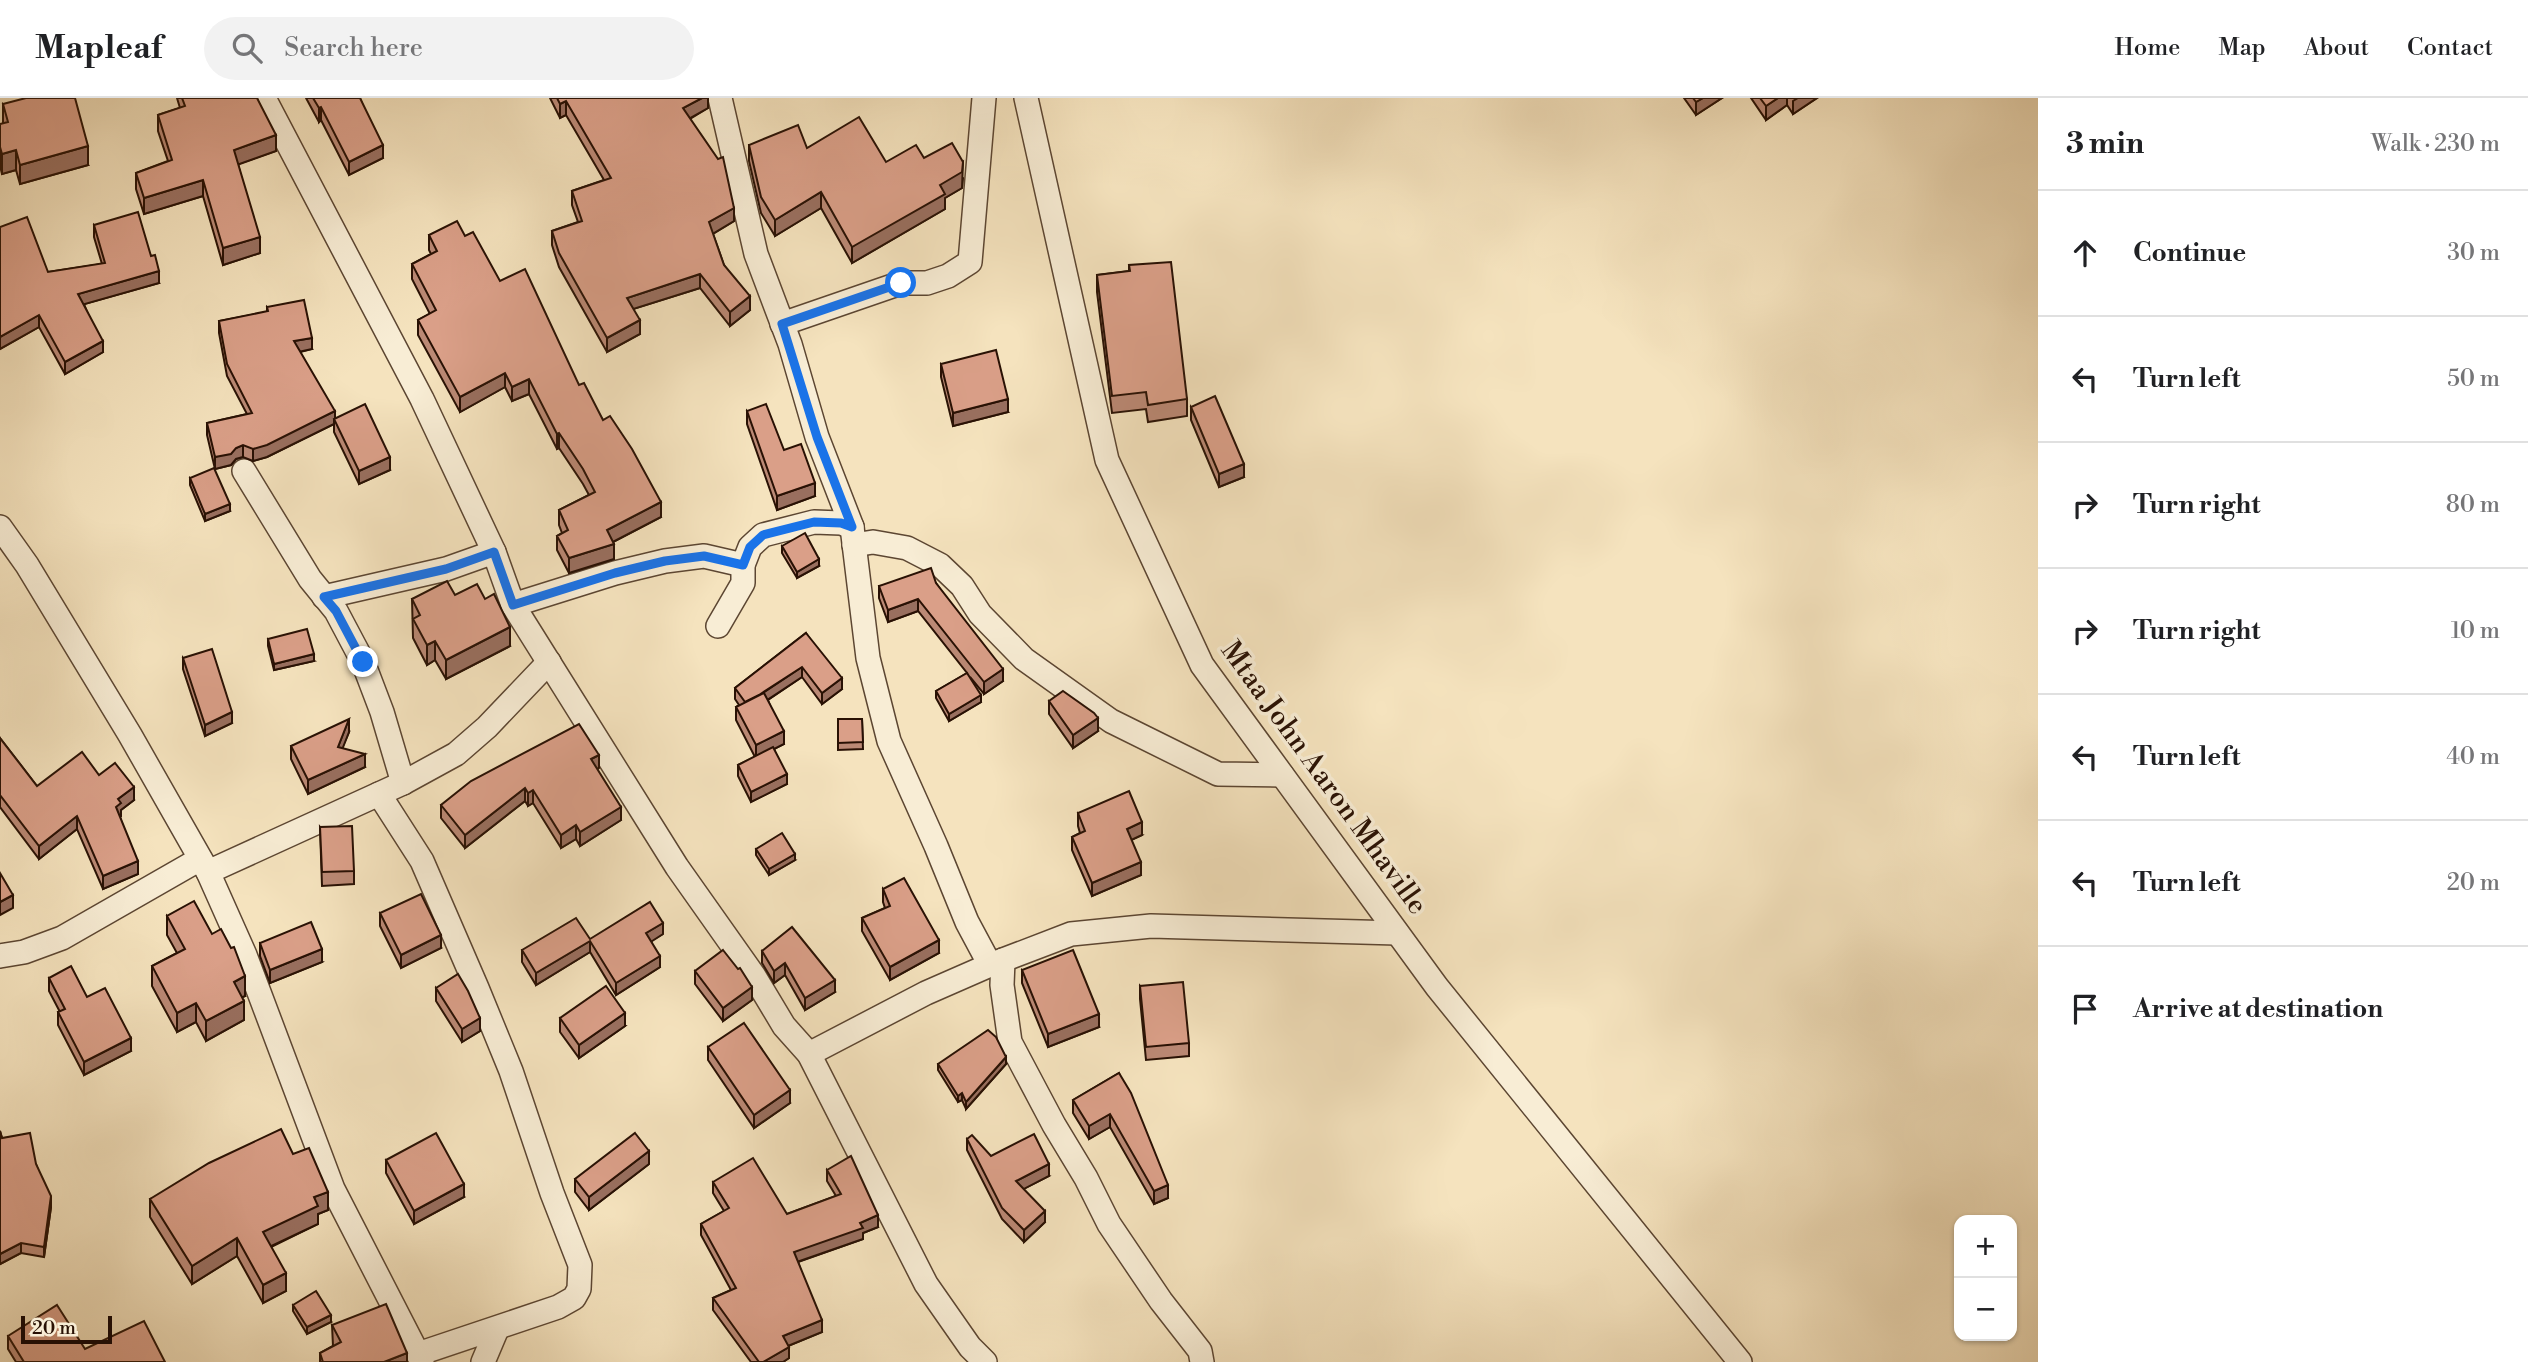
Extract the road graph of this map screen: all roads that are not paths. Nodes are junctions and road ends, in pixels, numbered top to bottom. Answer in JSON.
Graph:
{"nodes":[{"id":1,"x":264,"y":98,"type":"edge"},
{"id":2,"x":720,"y":98,"type":"edge"},
{"id":3,"x":984,"y":98,"type":"edge"},
{"id":4,"x":1026,"y":98,"type":"edge"},
{"id":5,"x":782,"y":324,"type":"junction"},
{"id":6,"x":244,"y":471,"type":"dead end"},
{"id":7,"x":0,"y":527,"type":"edge"},
{"id":8,"x":853,"y":536,"type":"junction"},
{"id":9,"x":494,"y":552,"type":"junction"},
{"id":10,"x":743,"y":565,"type":"junction"},
{"id":11,"x":324,"y":597,"type":"junction"},
{"id":12,"x":513,"y":605,"type":"junction"},
{"id":13,"x":718,"y":626,"type":"dead end"},
{"id":14,"x":549,"y":662,"type":"junction"},
{"id":15,"x":1282,"y":775,"type":"junction"},
{"id":16,"x":402,"y":783,"type":"junction"},
{"id":17,"x":379,"y":794,"type":"junction"},
{"id":18,"x":204,"y":865,"type":"junction"},
{"id":19,"x":1397,"y":933,"type":"junction"},
{"id":20,"x":0,"y":956,"type":"edge"},
{"id":21,"x":997,"y":962,"type":"junction"},
{"id":22,"x":809,"y":1054,"type":"junction"},
{"id":23,"x":497,"y":1329,"type":"junction"},
{"id":24,"x":420,"y":1358,"type":"edge"},
{"id":25,"x":483,"y":1362,"type":"edge"},
{"id":26,"x":985,"y":1362,"type":"edge"},
{"id":27,"x":1202,"y":1362,"type":"edge"},
{"id":28,"x":1740,"y":1362,"type":"edge"}],
"edges":[{"from":1,"to":9,"type":"street"},
{"from":2,"to":5,"type":"street"},
{"from":3,"to":5,"type":"street"},
{"from":4,"to":15,"type":"street","name":"Mtaa John Aaron Mhaville"},
{"from":5,"to":8,"type":"street"},
{"from":6,"to":11,"type":"street"},
{"from":7,"to":18,"type":"street"},
{"from":8,"to":10,"type":"street"},
{"from":8,"to":15,"type":"street"},
{"from":8,"to":21,"type":"street"},
{"from":9,"to":11,"type":"street"},
{"from":9,"to":12,"type":"street"},
{"from":10,"to":12,"type":"street"},
{"from":10,"to":13,"type":"street"},
{"from":11,"to":16,"type":"street"},
{"from":12,"to":14,"type":"street"},
{"from":14,"to":16,"type":"street"},
{"from":14,"to":22,"type":"street"},
{"from":15,"to":19,"type":"street","name":"Mtaa John Aaron Mhaville"},
{"from":16,"to":17,"type":"street"},
{"from":17,"to":18,"type":"street"},
{"from":17,"to":23,"type":"street"},
{"from":18,"to":20,"type":"street"},
{"from":18,"to":24,"type":"street"},
{"from":19,"to":21,"type":"street"},
{"from":19,"to":28,"type":"street","name":"Mtaa John Aaron Mhaville"},
{"from":21,"to":22,"type":"street"},
{"from":21,"to":27,"type":"street"},
{"from":22,"to":26,"type":"street"},
{"from":23,"to":24,"type":"street"},
{"from":23,"to":25,"type":"street"}]}
